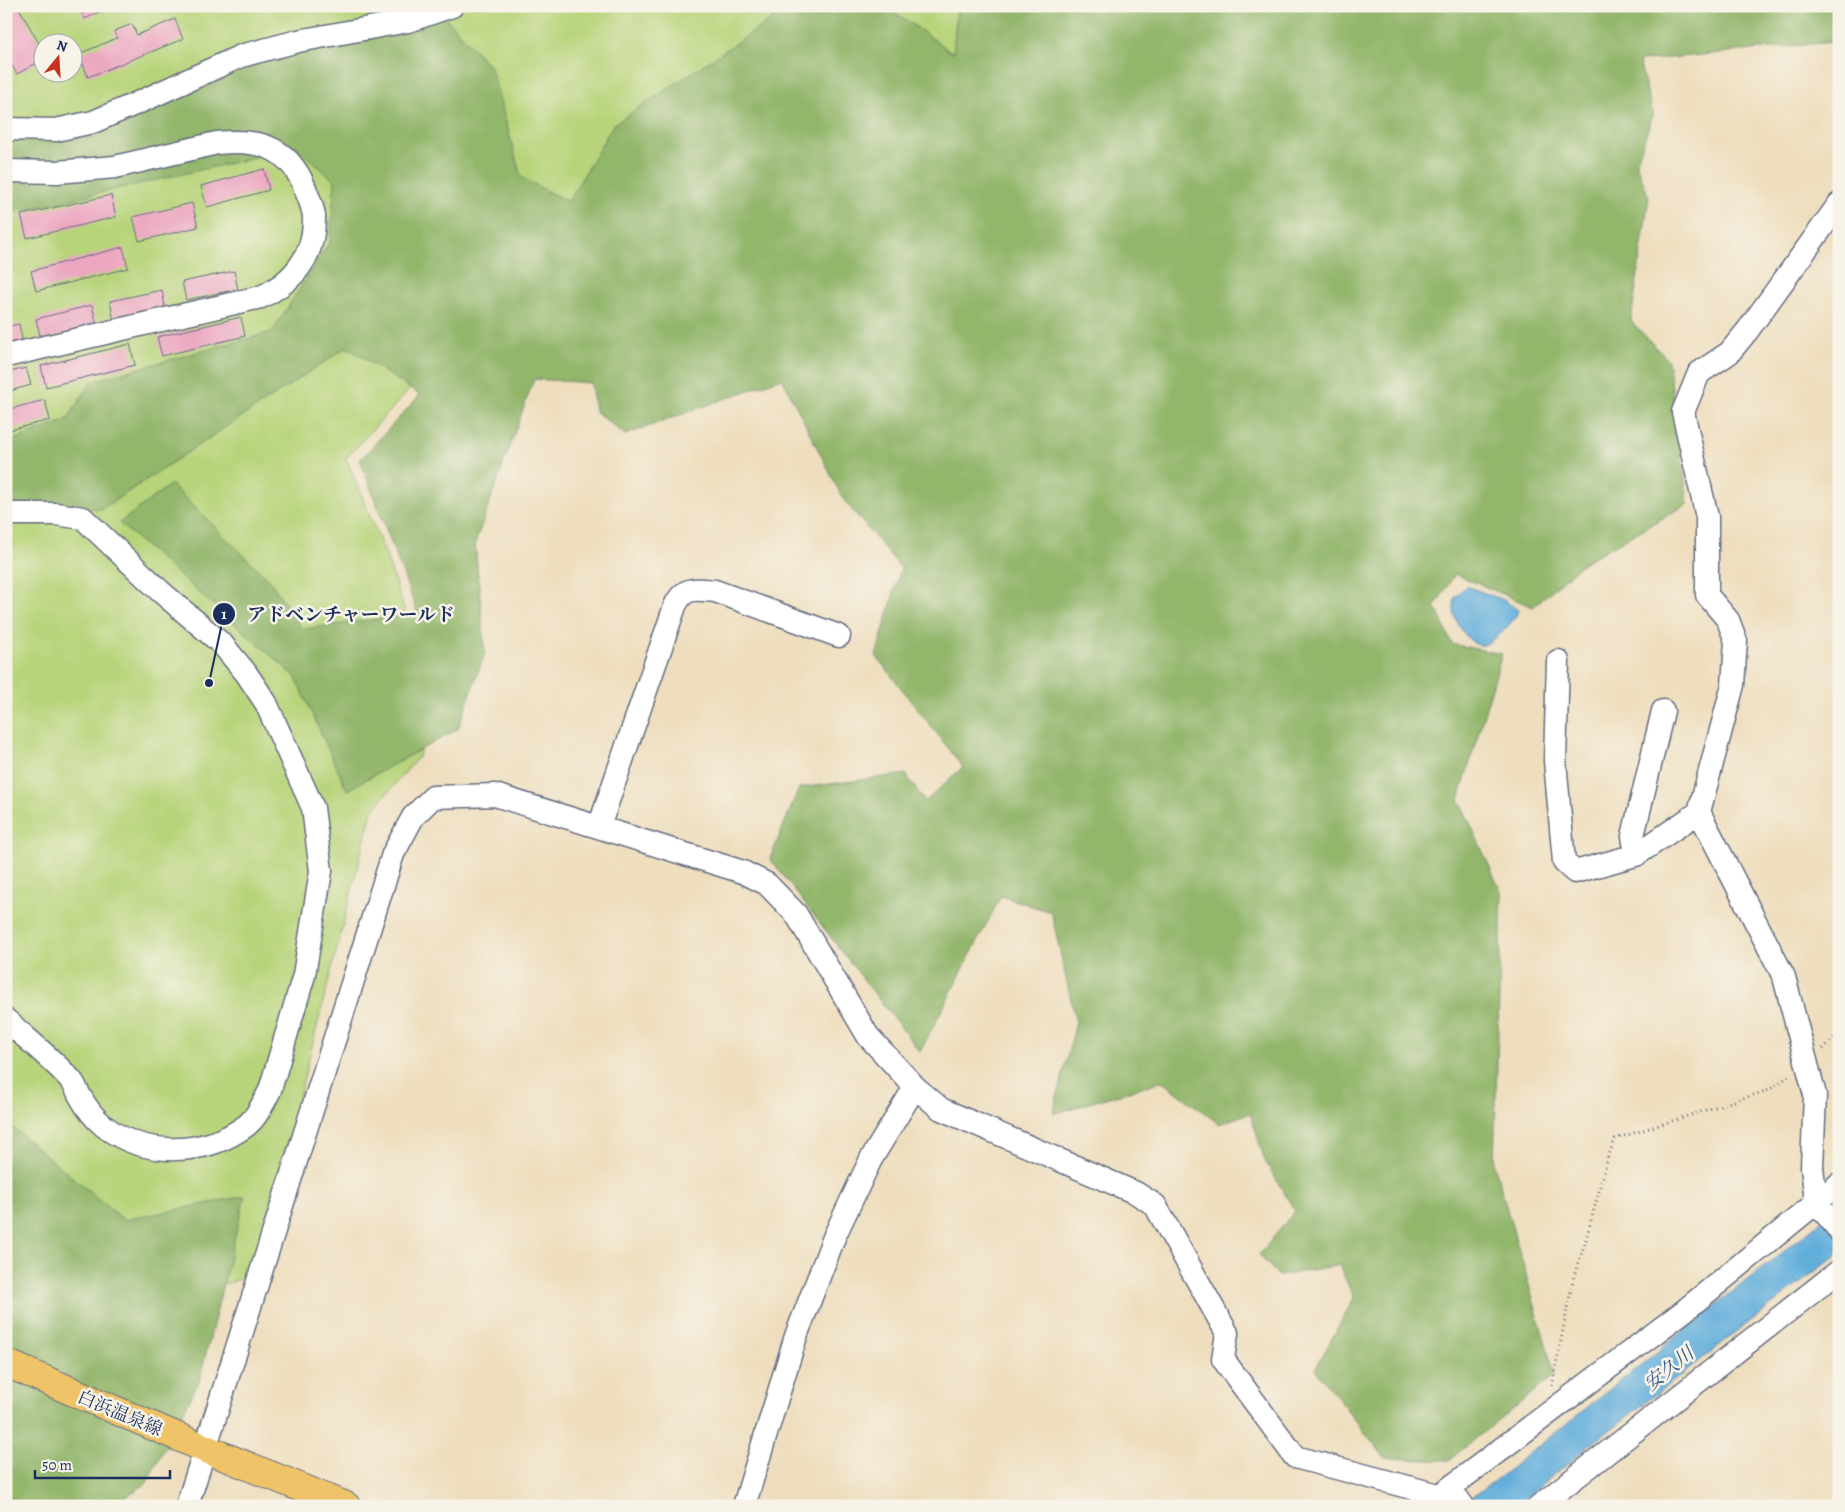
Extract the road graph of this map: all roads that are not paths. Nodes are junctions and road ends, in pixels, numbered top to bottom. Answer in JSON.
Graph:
{"nodes":[{"id":1,"x":452,"y":6,"type":"edge"},
{"id":2,"x":6,"y":129,"type":"edge"},
{"id":3,"x":6,"y":172,"type":"edge"},
{"id":4,"x":1839,"y":204,"type":"edge"},
{"id":5,"x":6,"y":356,"type":"edge"},
{"id":6,"x":6,"y":514,"type":"edge"},
{"id":7,"x":839,"y":636,"type":"dead end"},
{"id":8,"x":1558,"y":661,"type":"dead end"},
{"id":9,"x":1663,"y":712,"type":"dead end"},
{"id":10,"x":1699,"y":812,"type":"junction"},
{"id":11,"x":599,"y":827,"type":"junction"},
{"id":12,"x":1636,"y":855,"type":"junction"},
{"id":13,"x":6,"y":1020,"type":"edge"},
{"id":14,"x":915,"y":1087,"type":"junction"},
{"id":15,"x":1839,"y":1184,"type":"edge"},
{"id":16,"x":1816,"y":1202,"type":"junction"},
{"id":17,"x":1839,"y":1230,"type":"edge"},
{"id":18,"x":1839,"y":1271,"type":"edge"},
{"id":19,"x":6,"y":1363,"type":"edge"},
{"id":20,"x":206,"y":1449,"type":"junction"},
{"id":21,"x":1444,"y":1499,"type":"edge"},
{"id":22,"x":187,"y":1506,"type":"edge"},
{"id":23,"x":346,"y":1506,"type":"edge"},
{"id":24,"x":744,"y":1506,"type":"edge"},
{"id":25,"x":1538,"y":1506,"type":"edge"}],
"edges":[{"from":1,"to":2,"type":"street"},
{"from":3,"to":5,"type":"street"},
{"from":4,"to":10,"type":"street"},
{"from":6,"to":13,"type":"street"},
{"from":7,"to":11,"type":"street"},
{"from":8,"to":12,"type":"street"},
{"from":9,"to":12,"type":"street"},
{"from":10,"to":12,"type":"street"},
{"from":10,"to":16,"type":"street"},
{"from":11,"to":14,"type":"street"},
{"from":11,"to":20,"type":"street"},
{"from":14,"to":21,"type":"street"},
{"from":14,"to":24,"type":"street"},
{"from":15,"to":16,"type":"street"},
{"from":16,"to":17,"type":"street"},
{"from":16,"to":21,"type":"street"},
{"from":18,"to":25,"type":"street"},
{"from":19,"to":20,"type":"main road","name":"白浜温泉線"},
{"from":20,"to":22,"type":"street"},
{"from":20,"to":23,"type":"main road","name":"白浜温泉線"}]}
